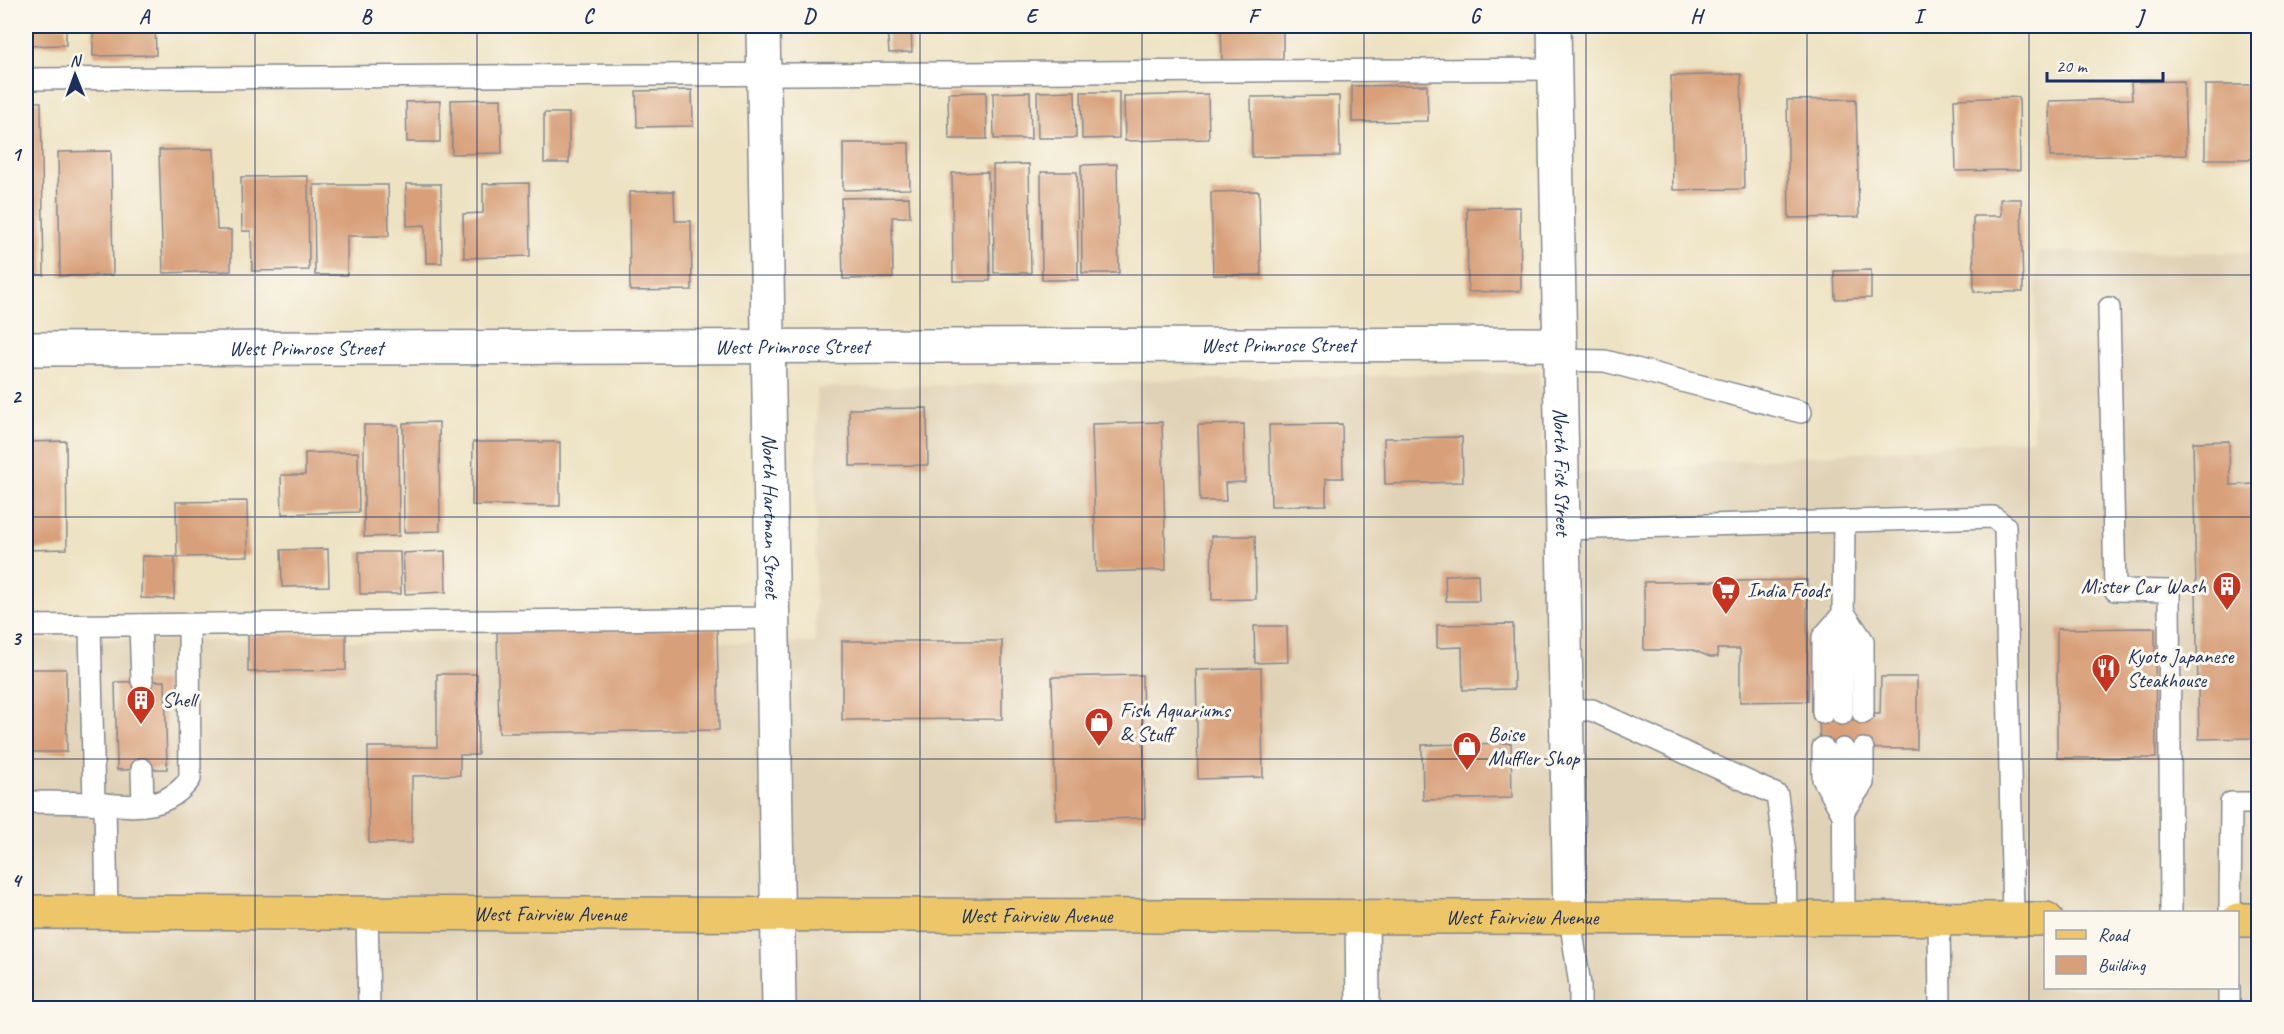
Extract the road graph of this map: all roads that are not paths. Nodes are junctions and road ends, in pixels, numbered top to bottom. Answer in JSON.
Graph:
{"nodes":[{"id":1,"x":763,"y":26,"type":"edge"},
{"id":2,"x":1554,"y":26,"type":"edge"},
{"id":3,"x":1555,"y":69,"type":"junction"},
{"id":4,"x":764,"y":72,"type":"junction"},
{"id":5,"x":26,"y":79,"type":"edge"},
{"id":6,"x":2109,"y":308,"type":"dead end"},
{"id":7,"x":768,"y":346,"type":"junction"},
{"id":8,"x":26,"y":349,"type":"edge"},
{"id":9,"x":1560,"y":352,"type":"junction"},
{"id":10,"x":1801,"y":412,"type":"dead end"},
{"id":11,"x":1844,"y":521,"type":"junction"},
{"id":12,"x":1563,"y":529,"type":"junction"},
{"id":13,"x":1844,"y":613,"type":"junction"},
{"id":14,"x":773,"y":618,"type":"junction"},
{"id":15,"x":189,"y":624,"type":"junction"},
{"id":16,"x":140,"y":625,"type":"junction"},
{"id":17,"x":26,"y":626,"type":"edge"},
{"id":18,"x":90,"y":626,"type":"junction"},
{"id":19,"x":142,"y":681,"type":"dead end"},
{"id":20,"x":1566,"y":710,"type":"junction"},
{"id":21,"x":1863,"y":713,"type":"dead end"},
{"id":22,"x":1832,"y":714,"type":"dead end"},
{"id":23,"x":1843,"y":749,"type":"dead end"},
{"id":24,"x":142,"y":769,"type":"dead end"},
{"id":25,"x":26,"y":802,"type":"edge"},
{"id":26,"x":2259,"y":803,"type":"edge"},
{"id":27,"x":99,"y":804,"type":"junction"},
{"id":28,"x":143,"y":806,"type":"junction"},
{"id":29,"x":2171,"y":911,"type":"edge"},
{"id":30,"x":2230,"y":911,"type":"edge"},
{"id":31,"x":26,"y":912,"type":"edge"},
{"id":32,"x":107,"y":913,"type":"junction"},
{"id":33,"x":366,"y":914,"type":"junction"},
{"id":34,"x":777,"y":915,"type":"junction"},
{"id":35,"x":1362,"y":917,"type":"junction"},
{"id":36,"x":1570,"y":918,"type":"junction"},
{"id":37,"x":1786,"y":919,"type":"junction"},
{"id":38,"x":1844,"y":919,"type":"junction"},
{"id":39,"x":1939,"y":919,"type":"junction"},
{"id":40,"x":2013,"y":919,"type":"junction"},
{"id":41,"x":2044,"y":920,"type":"edge"},
{"id":42,"x":2239,"y":920,"type":"edge"},
{"id":43,"x":2259,"y":920,"type":"edge"},
{"id":44,"x":2229,"y":989,"type":"edge"},
{"id":45,"x":369,"y":1008,"type":"edge"},
{"id":46,"x":779,"y":1008,"type":"edge"},
{"id":47,"x":1363,"y":1008,"type":"edge"},
{"id":48,"x":1580,"y":1008,"type":"edge"},
{"id":49,"x":1940,"y":1008,"type":"edge"},
{"id":50,"x":2229,"y":1008,"type":"edge"}],
"edges":[{"from":1,"to":4,"type":"street","name":"North Hartman Street"},
{"from":2,"to":3,"type":"street","name":"North Fisk Street"},
{"from":3,"to":4,"type":"lane"},
{"from":3,"to":9,"type":"street","name":"North Fisk Street"},
{"from":4,"to":5,"type":"lane"},
{"from":4,"to":7,"type":"street","name":"North Hartman Street"},
{"from":6,"to":29,"type":"lane"},
{"from":7,"to":8,"type":"street","name":"West Primrose Street"},
{"from":7,"to":9,"type":"street","name":"West Primrose Street"},
{"from":7,"to":14,"type":"street","name":"North Hartman Street"},
{"from":9,"to":10,"type":"lane"},
{"from":9,"to":12,"type":"street","name":"North Fisk Street"},
{"from":11,"to":12,"type":"lane"},
{"from":11,"to":13,"type":"lane"},
{"from":11,"to":40,"type":"lane"},
{"from":12,"to":20,"type":"street","name":"North Fisk Street"},
{"from":13,"to":21,"type":"lane"},
{"from":13,"to":22,"type":"lane"},
{"from":14,"to":15,"type":"lane"},
{"from":14,"to":34,"type":"street","name":"North Hartman Street"},
{"from":15,"to":16,"type":"lane"},
{"from":15,"to":28,"type":"lane"},
{"from":16,"to":18,"type":"lane"},
{"from":16,"to":19,"type":"lane"},
{"from":17,"to":18,"type":"lane"},
{"from":18,"to":27,"type":"lane"},
{"from":20,"to":36,"type":"street","name":"North Fisk Street"},
{"from":20,"to":37,"type":"lane"},
{"from":23,"to":38,"type":"lane"},
{"from":24,"to":28,"type":"lane"},
{"from":25,"to":27,"type":"lane"},
{"from":26,"to":30,"type":"lane"},
{"from":27,"to":28,"type":"lane"},
{"from":27,"to":32,"type":"lane"},
{"from":31,"to":32,"type":"main road","name":"West Fairview Avenue"},
{"from":32,"to":33,"type":"main road","name":"West Fairview Avenue"},
{"from":33,"to":34,"type":"main road","name":"West Fairview Avenue"},
{"from":33,"to":45,"type":"lane"},
{"from":34,"to":35,"type":"main road","name":"West Fairview Avenue"},
{"from":34,"to":46,"type":"street","name":"North Hartman Street"},
{"from":35,"to":36,"type":"main road","name":"West Fairview Avenue"},
{"from":35,"to":47,"type":"street"},
{"from":36,"to":37,"type":"main road","name":"West Fairview Avenue"},
{"from":36,"to":48,"type":"lane"},
{"from":37,"to":38,"type":"main road","name":"West Fairview Avenue"},
{"from":38,"to":39,"type":"main road","name":"West Fairview Avenue"},
{"from":39,"to":40,"type":"main road","name":"West Fairview Avenue"},
{"from":39,"to":49,"type":"lane"},
{"from":40,"to":41,"type":"main road","name":"West Fairview Avenue"},
{"from":42,"to":43,"type":"main road"},
{"from":44,"to":50,"type":"lane"}]}
